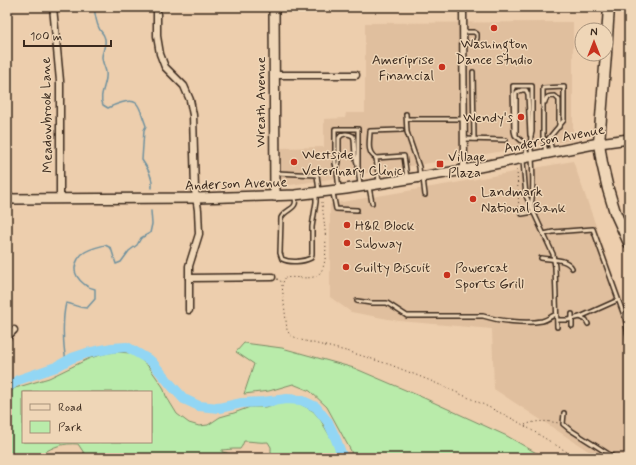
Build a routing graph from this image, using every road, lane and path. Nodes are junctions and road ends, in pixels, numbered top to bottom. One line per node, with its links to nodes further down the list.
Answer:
1 (53, 7): 45 (street, Meadowbrook Lane)
2 (157, 7): 43 (street)
3 (274, 7): 11 (main road, Wreath Avenue)
4 (463, 7): 7 (street)
5 (609, 7): 6 (main road)
6 (608, 22)
7 (463, 32): 8 (street); 8 (lane)
8 (463, 44): 15 (street)
9 (605, 62): 25 (main road)
10 (473, 72): 23 (lane)
11 (274, 75): 12 (street); 33 (main road, Wreath Avenue)
12 (356, 75)
13 (406, 114): 14 (lane)
14 (407, 119): 15 (lane); 34 (lane)
15 (464, 119): 22 (street)
16 (559, 127): 18 (lane); 18 (lane); 26 (lane)
17 (402, 130): 27 (lane)
18 (543, 131): 26 (lane)
19 (516, 136): 20 (lane); 20 (lane); 28 (lane)
20 (530, 137): 28 (lane)
21 (629, 138): 25 (main road, Anderson Avenue)
22 (464, 139): 23 (lane); 30 (street)
23 (474, 139): 24 (lane)
24 (506, 140)
25 (599, 143): 26 (main road, Anderson Avenue); 52 (main road)
26 (549, 153): 28 (main road, Anderson Avenue)
27 (376, 158): 35 (lane); 36 (lane)
28 (527, 158): 30 (main road, Anderson Avenue); 47 (lane); 47 (lane)
29 (358, 167): 32 (lane); 32 (lane); 37 (lane)
30 (464, 170): 34 (main road, Anderson Avenue)
31 (517, 170): 50 (path)
32 (337, 172): 38 (lane)
33 (275, 173): 41 (main road, Wreath Avenue); 42 (lane)
34 (422, 177): 35 (main road, Anderson Avenue); 40 (lane)
35 (407, 179): 36 (main road, Anderson Avenue)
36 (379, 184): 37 (main road, Anderson Avenue)
37 (365, 186): 38 (main road, Anderson Avenue); 46 (lane)
38 (336, 191): 42 (main road, Anderson Avenue); 48 (lane)
39 (295, 195): 41 (main road, Anderson Avenue); 42 (main road, Anderson Avenue); 42 (lane)
40 (425, 195)
41 (275, 196): 43 (main road, Anderson Avenue)
42 (319, 196): 74 (path)
43 (197, 198): 45 (main road, Anderson Avenue); 57 (street)
44 (7, 199): 45 (main road, Anderson Avenue)
45 (60, 199)
46 (372, 203)
47 (531, 206): 49 (lane)
48 (357, 210)
49 (534, 212): 50 (lane); 51 (lane)
50 (521, 214)
51 (544, 234): 54 (lane); 58 (lane)
52 (629, 243)
53 (541, 258): 54 (lane)
54 (554, 260): 55 (lane); 61 (lane)
55 (572, 268)
56 (272, 277): 57 (street)
57 (189, 278): 60 (street)
58 (618, 300): 63 (lane); 71 (lane)
59 (357, 301): 61 (lane)
60 (189, 310)
61 (556, 314): 64 (lane)
62 (572, 314): 65 (lane)
63 (580, 317): 65 (lane); 66 (lane)
64 (557, 320): 65 (lane); 68 (lane)
65 (572, 320): 67 (lane)
66 (588, 324)
67 (572, 326)
68 (557, 327)
69 (14, 330): 70 (street)
70 (7, 338)
71 (629, 341)
72 (564, 413): 73 (lane)
73 (563, 424): 74 (path); 76 (lane)
74 (524, 425): 75 (path)
75 (577, 458)
76 (615, 458)

